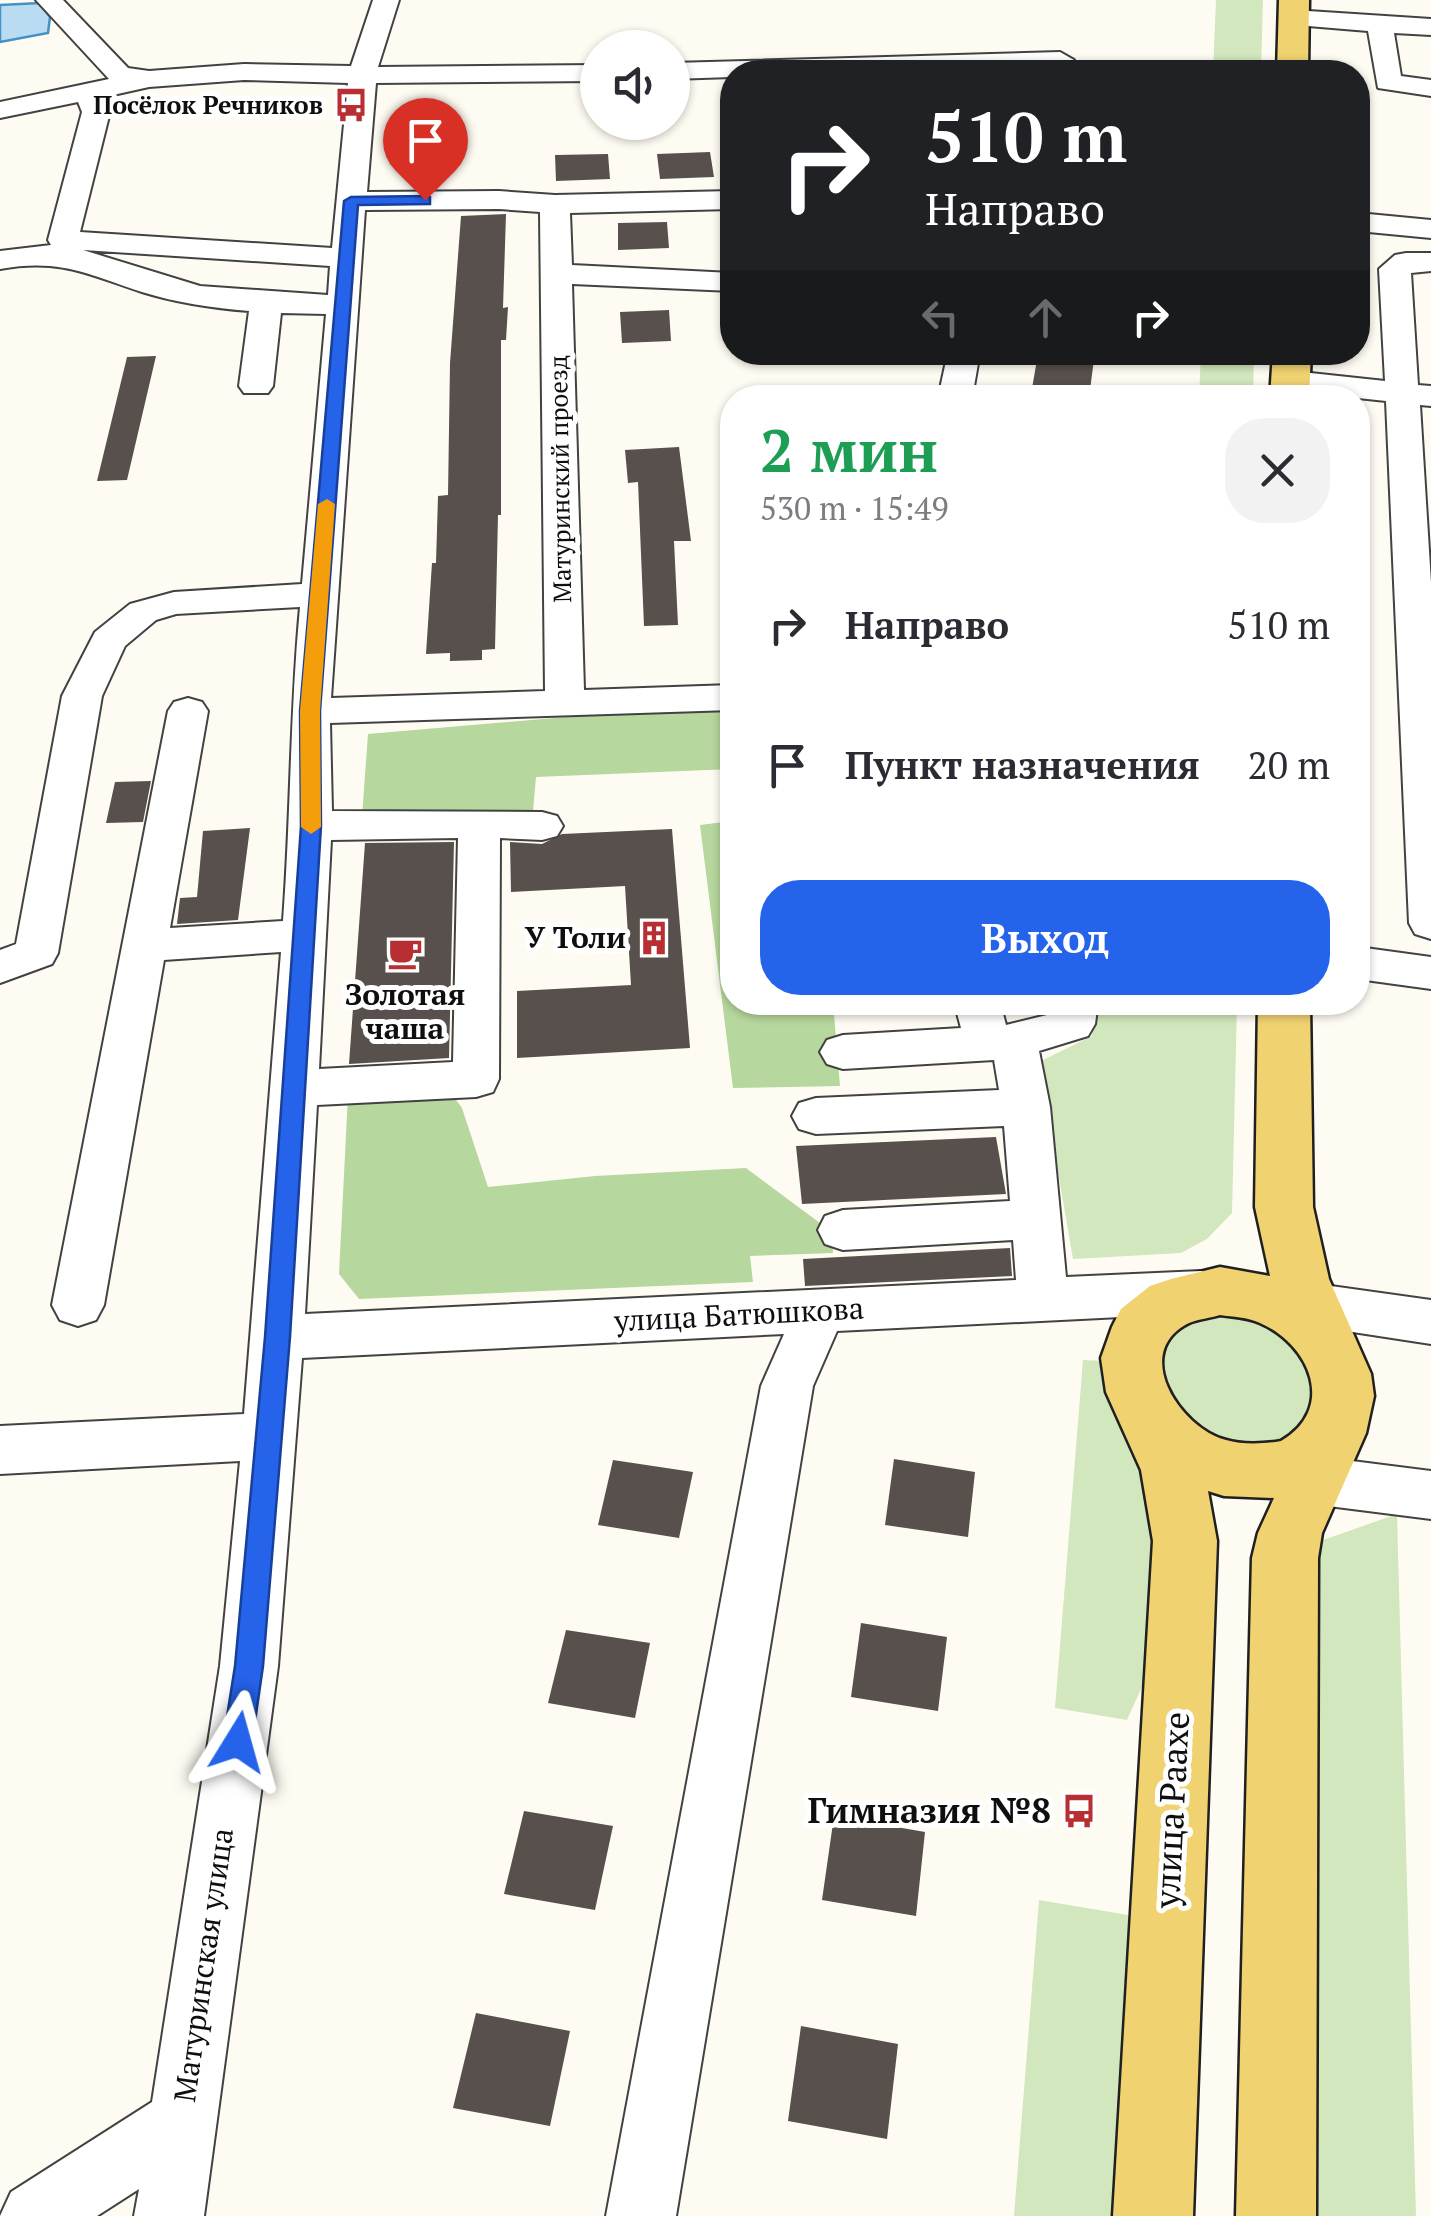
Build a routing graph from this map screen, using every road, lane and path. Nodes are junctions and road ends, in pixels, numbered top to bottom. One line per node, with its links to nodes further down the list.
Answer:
1 (49, 0): 11 (street)
2 (386, 0): 10 (street, Матуринская улица)
3 (1293, 9): 4 (street); 6 (main road)
4 (1380, 25): 5 (street); 12 (street)
5 (1431, 27)
6 (1293, 60)
7 (690, 70): 8 (street)
8 (720, 70)
9 (580, 72): 10 (street)
10 (363, 73): 11 (street); 16 (street, Матуринская улица)
11 (150, 79): 13 (street)
12 (1431, 88)
13 (88, 90): 14 (street); 20 (street)
14 (0, 110)
15 (720, 200): 17 (street)
16 (351, 201): 17 (street); 20 (street, Матуринская улица)
17 (555, 204): 23 (street, Матуринский проезд)
18 (1370, 223): 19 (street)
19 (1431, 228)
20 (346, 258): 26 (street, Матуринская улица)
21 (0, 260): 25 (street)
22 (1431, 262): 31 (street)
23 (556, 274): 24 (street); 34 (street, Матуринский проезд)
24 (720, 281)
25 (266, 303): 26 (street); 29 (street)
26 (342, 305): 32 (street, Матуринская улица)
27 (1291, 377): 28 (street)
28 (1350, 385)
29 (256, 386)
30 (1370, 388): 31 (street)
31 (1416, 394): 40 (street)
32 (320, 594): 36 (street, Матуринская улица); 44 (street)
33 (720, 698): 34 (street)
34 (565, 703): 36 (street)
35 (188, 711): 42 (street)
36 (310, 711): 38 (street, Матуринская улица)
37 (479, 823): 38 (street); 39 (street); 50 (street)
38 (311, 826): 41 (street, Матуринская улица)
39 (542, 826)
40 (1431, 923)
41 (302, 935): 42 (street); 50 (street, Матуринская улица)
42 (144, 946): 58 (street)
43 (1370, 964): 45 (street)
44 (0, 967)
45 (1431, 973)
46 (1073, 1015): 48 (street)
47 (1284, 1015): 53 (main road)
48 (993, 1030): 49 (street); 51 (street)
49 (844, 1052)
50 (293, 1088): 62 (street, Матуринская улица)
51 (1026, 1107): 52 (street); 54 (street)
52 (816, 1116)
53 (1284, 1207): 56 (main road); 60 (main road)
54 (1036, 1219): 55 (street); 57 (street)
55 (843, 1230)
56 (1201, 1292): 57 (street, улица Батюшкова); 60 (main road); 63 (main road)
57 (1052, 1302): 59 (street, улица Батюшкова); 63 (street)
58 (78, 1304)
59 (820, 1311): 62 (street, улица Батюшкова); 71 (street)
60 (1300, 1316): 61 (street); 66 (main road)
61 (1427, 1316)
62 (278, 1337): 64 (street, Матуринская улица)
63 (1137, 1395): 66 (main road); 72 (main road, улица Раахе)
64 (270, 1436): 65 (street); 68 (street, Матуринская улица)
65 (0, 1450)
66 (1298, 1462): 67 (street); 73 (main road)
67 (1431, 1495)
68 (180, 2122): 69 (street, Матуринская улица); 70 (street, Матуринская улица)
69 (35, 2216)
70 (169, 2216)
71 (641, 2216)
72 (1153, 2216)
73 (1276, 2216)

